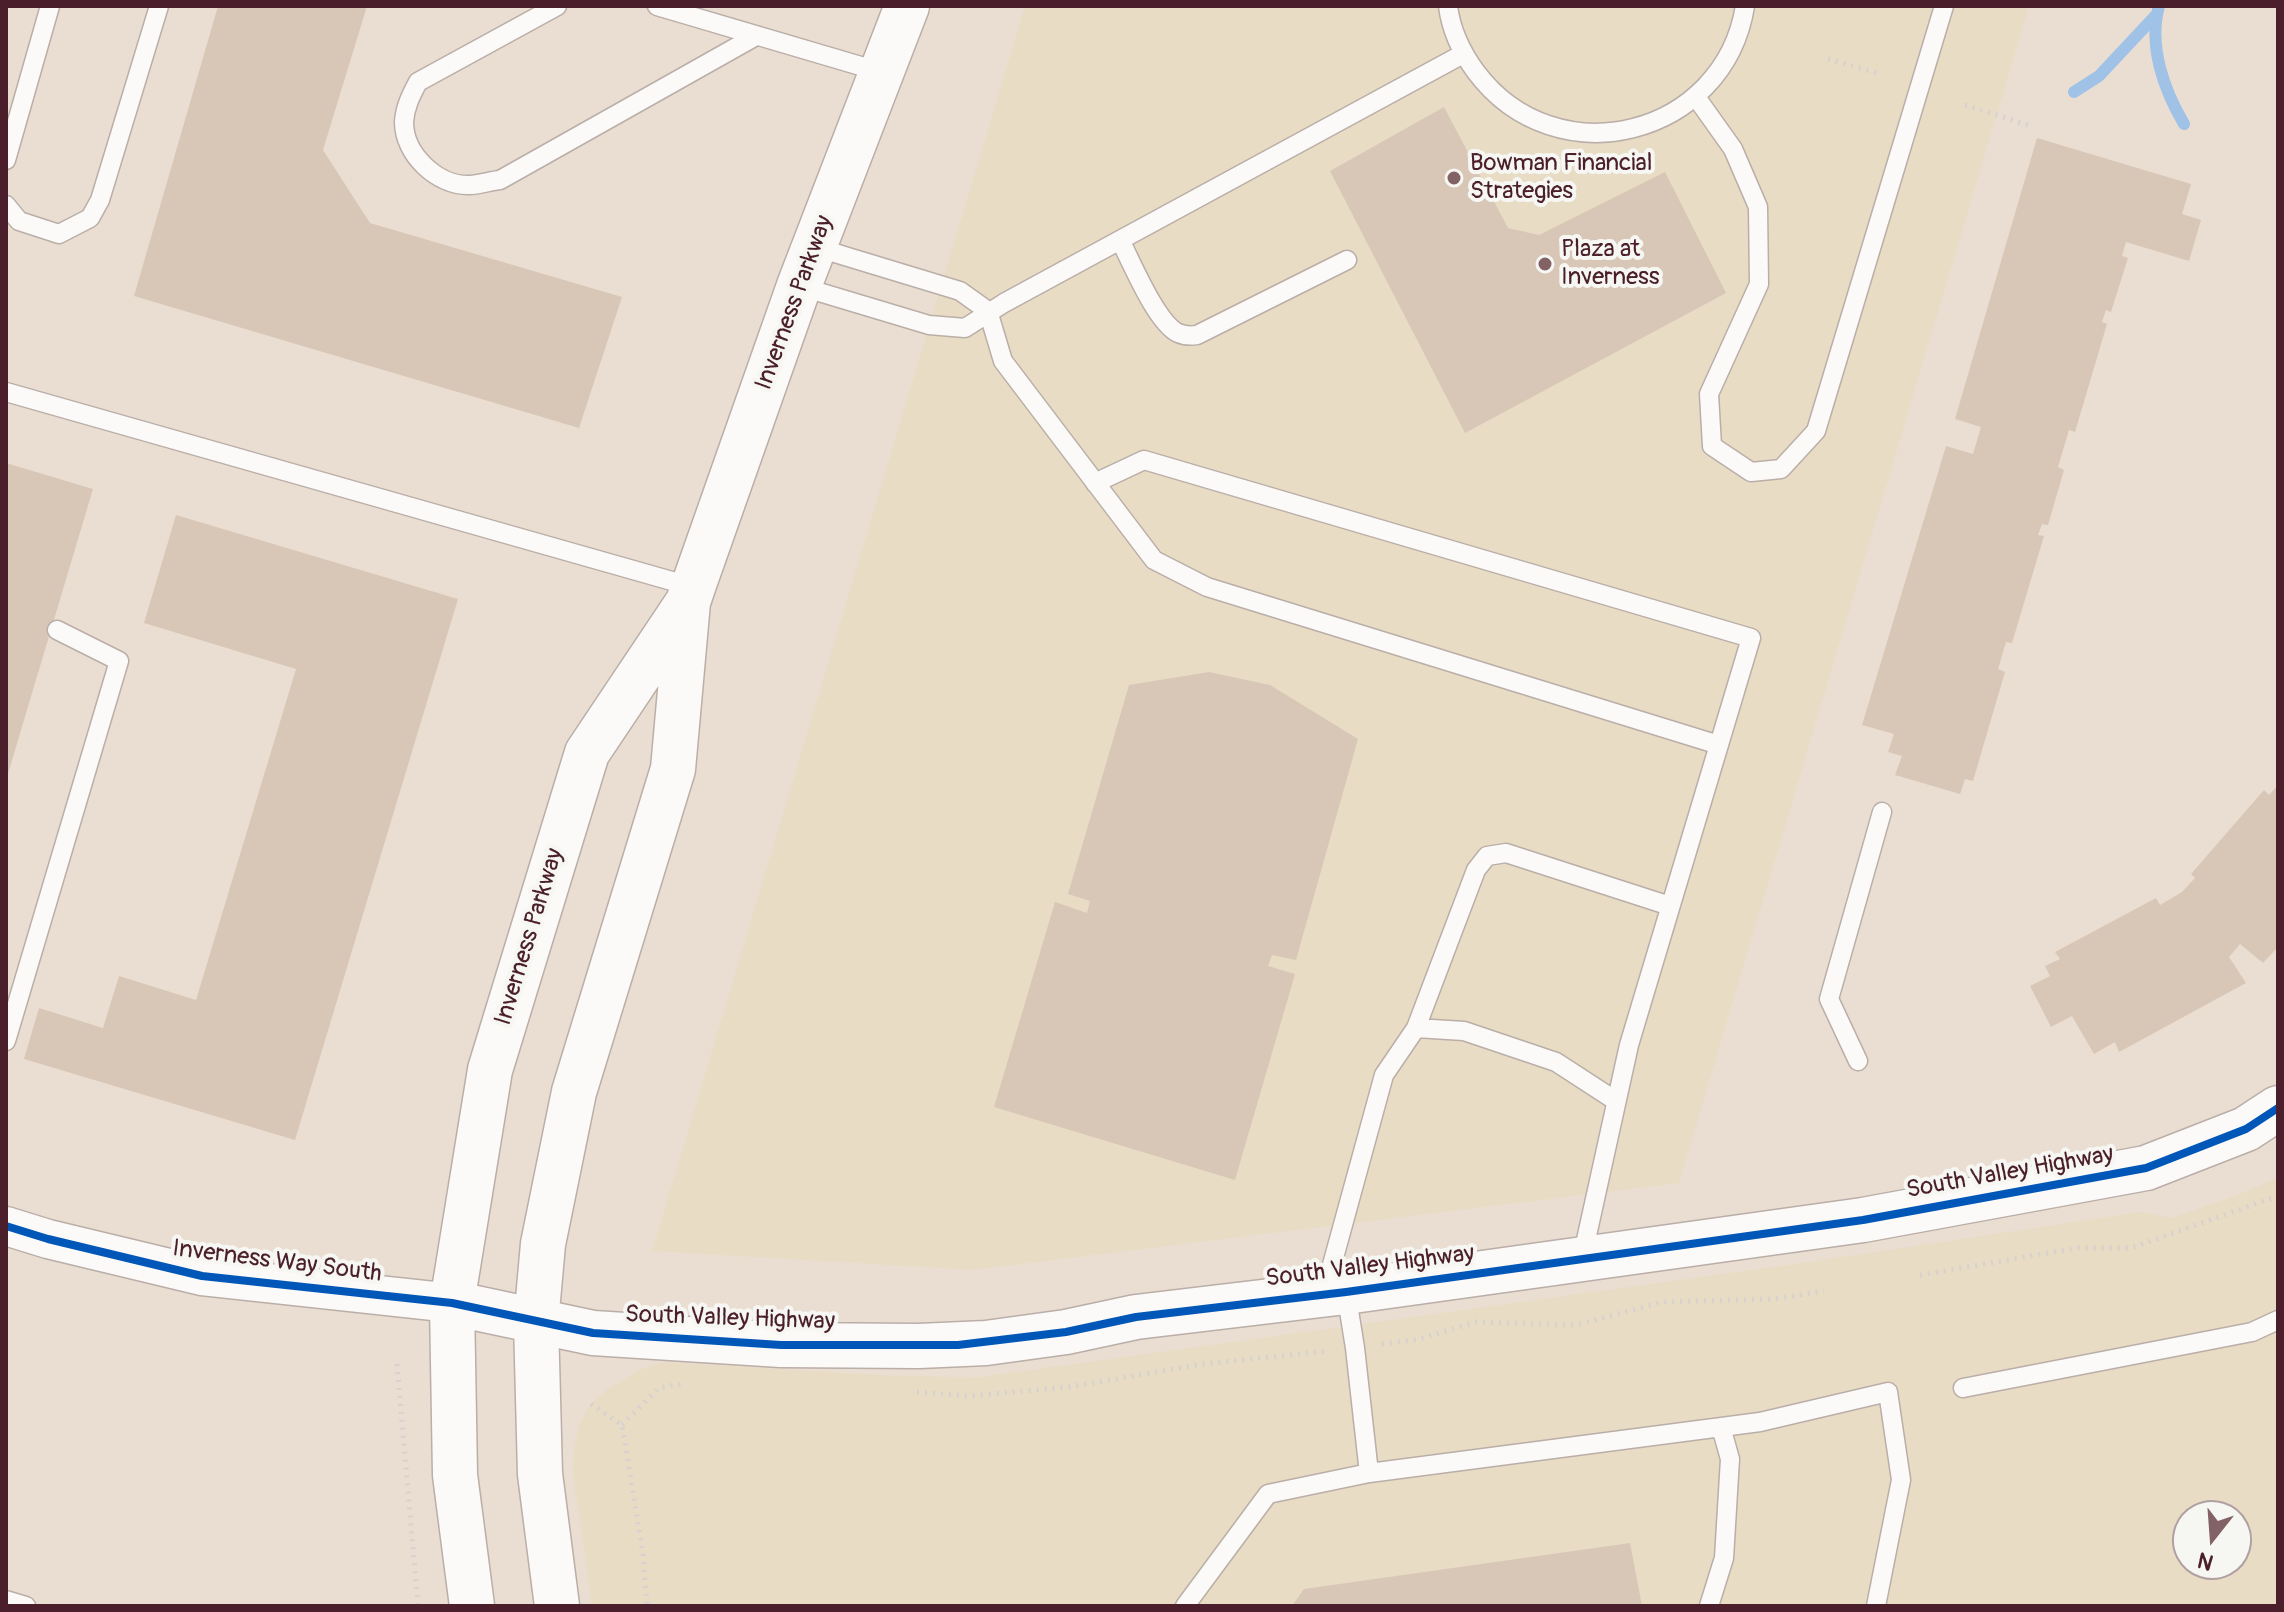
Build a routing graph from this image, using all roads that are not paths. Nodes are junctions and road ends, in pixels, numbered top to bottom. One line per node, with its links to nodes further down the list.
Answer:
1 (50, 6): 13 (lane)
2 (159, 6): 14 (lane)
3 (557, 6): 9 (lane)
4 (657, 6): 9 (lane)
5 (907, 6): 11 (main road, Inverness Parkway)
6 (1448, 6): 10 (lane)
7 (1745, 6): 12 (lane)
8 (1944, 6): 12 (lane)
9 (756, 36): 11 (lane)
10 (1463, 54): 12 (lane); 15 (lane)
11 (881, 72): 16 (main road, Inverness Parkway)
12 (1696, 97)
13 (6, 160)
14 (6, 205)
15 (1120, 240): 17 (lane); 19 (lane)
16 (815, 247): 18 (main road, Inverness Parkway); 19 (lane)
17 (1347, 260)
18 (799, 286): 19 (lane); 22 (main road, Inverness Parkway)
19 (989, 315): 21 (lane)
20 (6, 392): 22 (lane)
21 (1095, 483): 24 (lane); 24 (lane)
22 (691, 594): 35 (main road, Inverness Parkway); 37 (main road, Inverness Parkway)
23 (57, 630): 28 (lane)
24 (1719, 745): 26 (lane)
25 (1882, 812): 29 (lane)
26 (1670, 906): 27 (lane); 30 (lane)
27 (1416, 1028): 30 (lane); 34 (lane)
28 (6, 1041)
29 (1858, 1061)
30 (1616, 1101): 33 (lane)
31 (2278, 1108): 33 (main road, South Valley Highway)
32 (6, 1226): 35 (street, Inverness Way South)
33 (1582, 1259): 34 (main road, South Valley Highway)
34 (1335, 1293): 37 (main road, South Valley Highway); 40 (lane)
35 (452, 1303): 37 (main road, South Valley Highway); 43 (main road, Inverness Parkway)
36 (2278, 1320): 38 (lane)
37 (536, 1322): 44 (main road, Inverness Parkway)
38 (1963, 1388)
39 (1721, 1427): 40 (lane); 46 (lane); 47 (lane)
40 (1369, 1473): 45 (lane)
41 (6, 1600): 42 (lane)
42 (26, 1606)
43 (472, 1606)
44 (557, 1606)
45 (1185, 1606)
46 (1709, 1606)
47 (1876, 1606)

